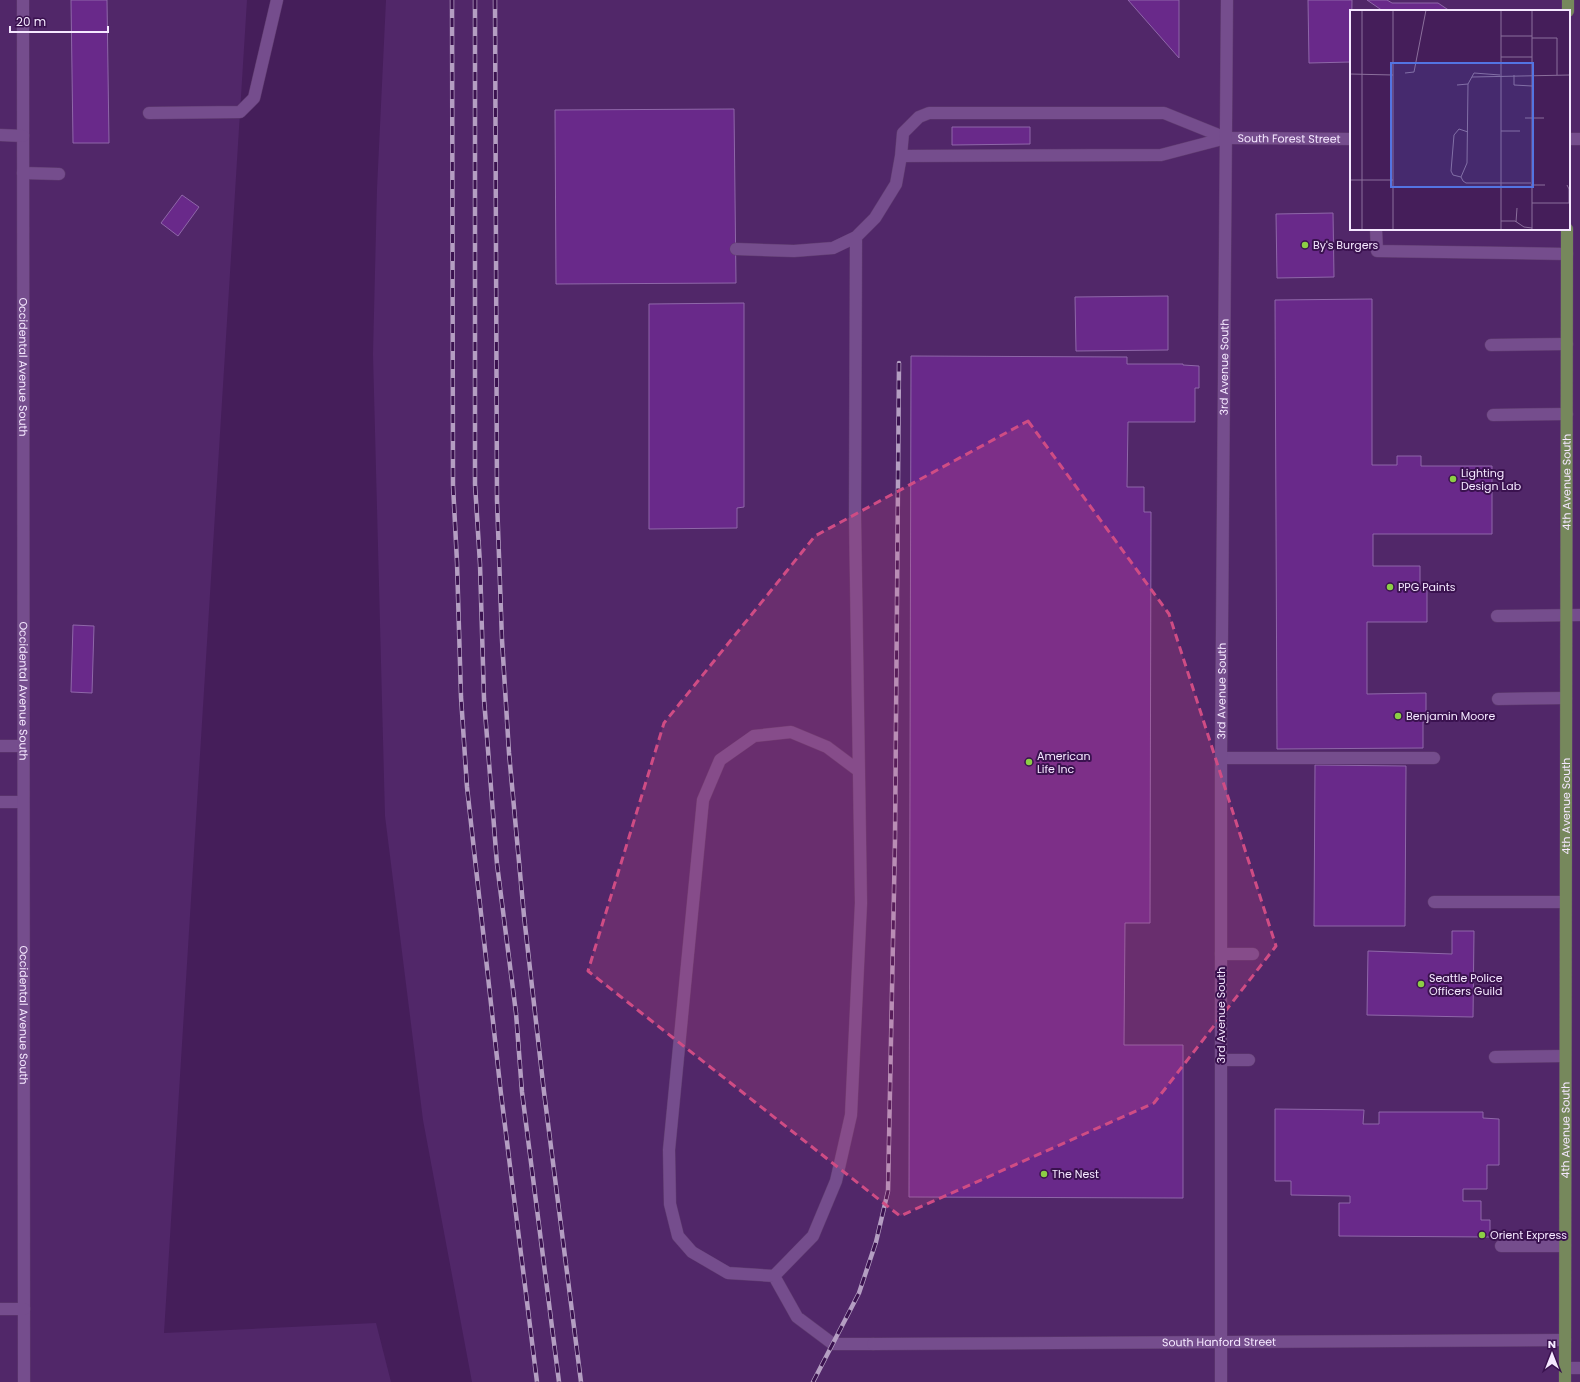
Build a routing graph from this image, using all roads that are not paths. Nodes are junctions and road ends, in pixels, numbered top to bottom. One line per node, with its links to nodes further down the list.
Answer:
1 (23, 0): 6 (street, Occidental Avenue South)
2 (277, 0): 4 (street)
3 (1227, 0): 7 (street, 3rd Avenue South)
4 (149, 113)
5 (0, 135): 6 (street)
6 (23, 136): 10 (street, Occidental Avenue South)
7 (1226, 138): 8 (street, South Forest Street); 9 (street); 9 (street); 28 (street, 3rd Avenue South)
8 (1350, 139)
9 (901, 156): 14 (street)
10 (23, 173): 11 (street); 27 (street, Occidental Avenue South)
11 (59, 174)
12 (1376, 230): 16 (street)
13 (1567, 230): 16 (main road, 4th Avenue South)
14 (856, 237): 15 (street); 30 (street)
15 (736, 249)
16 (1567, 254): 17 (main road, 4th Avenue South)
17 (1567, 344): 18 (street); 19 (main road, 4th Avenue South)
18 (1492, 345)
19 (1567, 414): 20 (street); 22 (main road, 4th Avenue South)
20 (1493, 416)
21 (1497, 616): 22 (street)
22 (1566, 616): 23 (street); 24 (main road, 4th Avenue South)
23 (1580, 616)
24 (1566, 698): 25 (street); 34 (main road, 4th Avenue South)
25 (1498, 699)
26 (0, 746): 27 (street)
27 (23, 746): 32 (street, Occidental Avenue South)
28 (1221, 758): 29 (street); 35 (street, 3rd Avenue South)
29 (1434, 758)
30 (859, 771): 43 (street); 43 (street)
31 (0, 802): 32 (street)
32 (23, 802): 45 (street, Occidental Avenue South)
33 (1434, 902): 34 (street)
34 (1566, 902): 37 (main road, 4th Avenue South)
35 (1221, 954): 36 (street); 39 (street, 3rd Avenue South)
36 (1253, 954)
37 (1565, 1056): 38 (street); 42 (main road, 4th Avenue South)
38 (1495, 1057)
39 (1221, 1060): 40 (street); 47 (street, 3rd Avenue South)
40 (1250, 1060)
41 (1502, 1246): 42 (street)
42 (1565, 1246): 46 (main road, 4th Avenue South)
43 (774, 1276): 47 (street, South Hanford Street)
44 (0, 1310): 45 (street)
45 (24, 1310): 50 (street, Occidental Avenue South)
46 (1565, 1340): 47 (street, South Hanford Street); 48 (main road, 4th Avenue South)
47 (1220, 1341): 51 (street, 3rd Avenue South)
48 (1565, 1368): 49 (street); 52 (main road, 4th Avenue South)
49 (1580, 1368)
50 (24, 1382)
51 (1221, 1382)
52 (1565, 1382)

